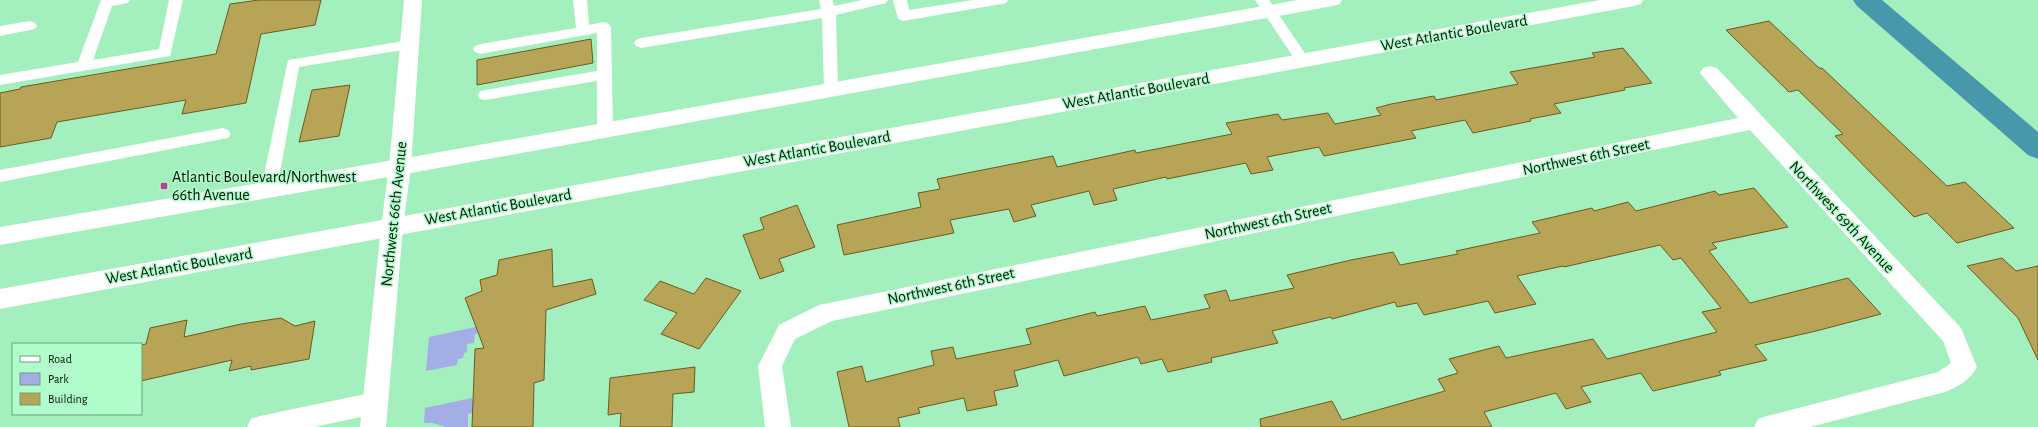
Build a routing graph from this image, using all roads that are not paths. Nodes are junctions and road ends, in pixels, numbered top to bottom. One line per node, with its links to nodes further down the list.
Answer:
1 (123, 0): 19 (lane)
2 (176, 0): 19 (lane)
3 (413, 0): 16 (main road, Northwest 66th Avenue)
4 (580, 0): 14 (lane)
5 (881, 0): 10 (lane)
6 (900, 0): 7 (lane)
7 (1001, 0)
8 (1333, 0): 11 (main road)
9 (1634, 0): 18 (main road, West Atlantic Boulevard)
10 (827, 6): 15 (lane); 23 (lane)
11 (1266, 6): 18 (lane); 23 (main road)
12 (30, 26): 13 (lane)
13 (0, 31)
14 (583, 31): 17 (lane); 21 (lane)
15 (641, 43)
16 (410, 46): 28 (main road, Northwest 66th Avenue); 30 (lane)
17 (480, 49)
18 (1302, 61): 31 (main road, West Atlantic Boulevard)
19 (84, 65): 22 (lane)
20 (1710, 73): 25 (main road, Northwest 69th Avenue)
21 (605, 75): 24 (lane); 26 (lane)
22 (0, 80)
23 (832, 90): 26 (main road)
24 (484, 95)
25 (1754, 122): 37 (main road, Northwest 6th Street); 38 (main road, Northwest 69th Avenue)
26 (604, 130): 28 (main road)
27 (223, 134): 29 (lane)
28 (400, 167): 30 (main road); 31 (main road, Northwest 66th Avenue)
29 (0, 176)
30 (269, 190): 32 (main road)
31 (392, 227): 33 (main road, West Atlantic Boulevard); 34 (main road, Northwest 66th Avenue)
32 (0, 236)
33 (0, 299)
34 (376, 403): 35 (main road); 36 (main road, Northwest 66th Avenue)
35 (260, 427)
36 (373, 427)
37 (778, 427)
38 (1767, 427)

